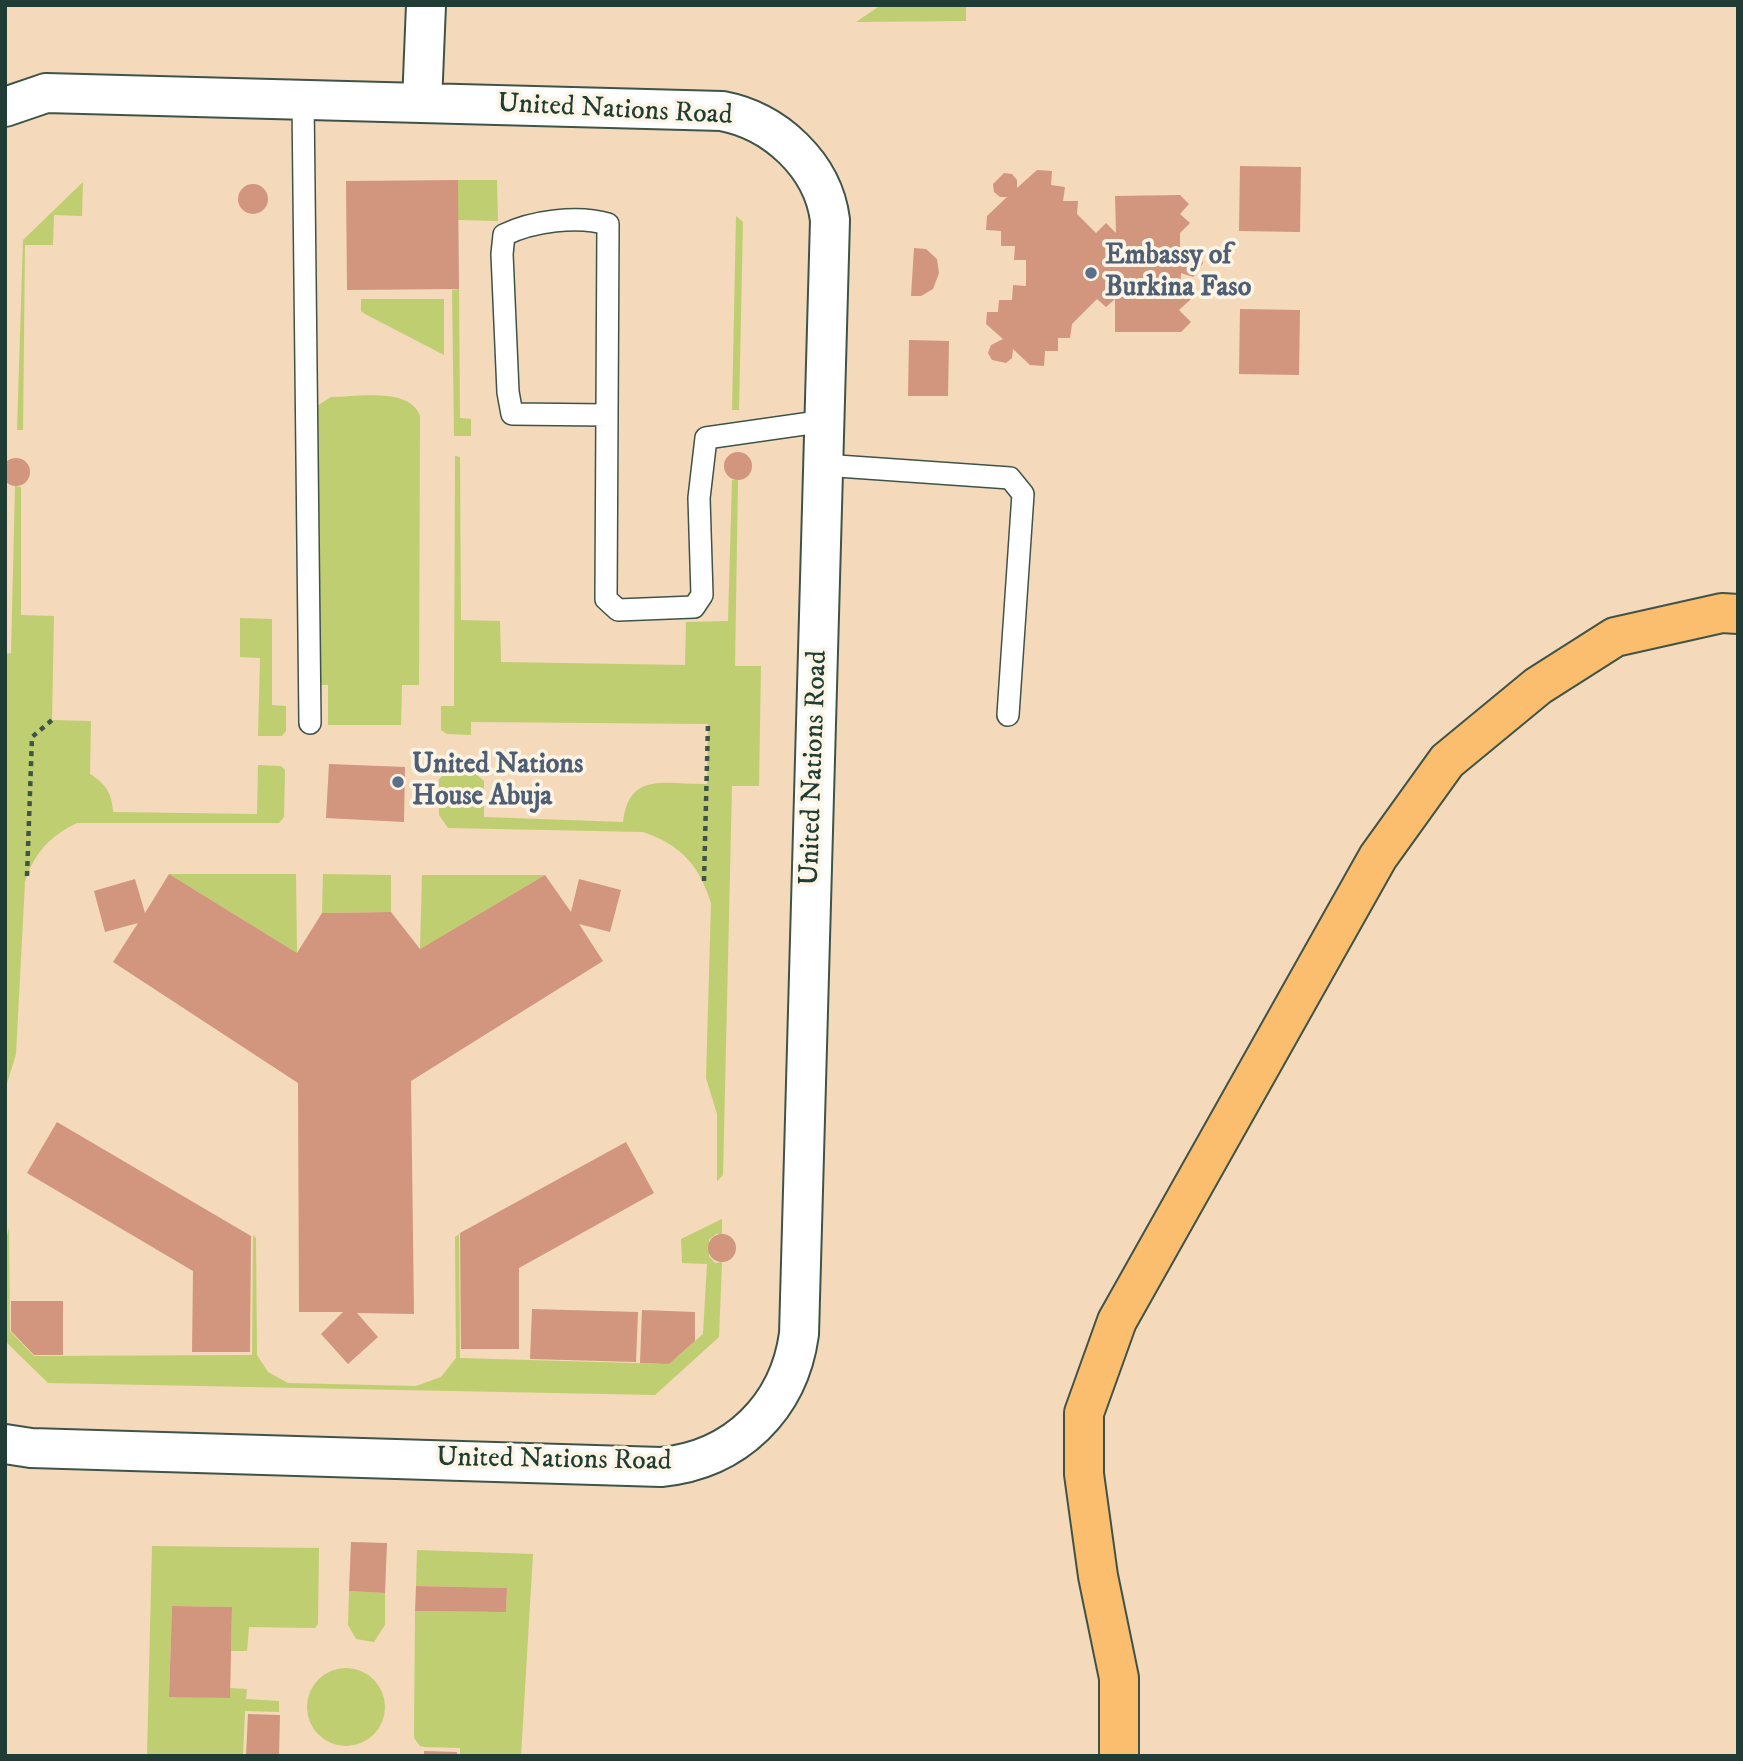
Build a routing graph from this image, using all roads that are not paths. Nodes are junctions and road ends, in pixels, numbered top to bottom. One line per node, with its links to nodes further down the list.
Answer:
1 (426, 5): 3 (street)
2 (303, 100): 3 (street, United Nations Road); 4 (street, United Nations Road); 10 (lane)
3 (422, 103): 6 (street, United Nations Road)
4 (5, 107)
5 (607, 415): 5 (lane); 6 (lane)
6 (825, 421): 7 (street, United Nations Road)
7 (823, 465): 9 (lane); 11 (street, United Nations Road)
8 (1738, 614): 12 (highway)
9 (1008, 715)
10 (310, 723)
11 (5, 1444)
12 (1119, 1756)

